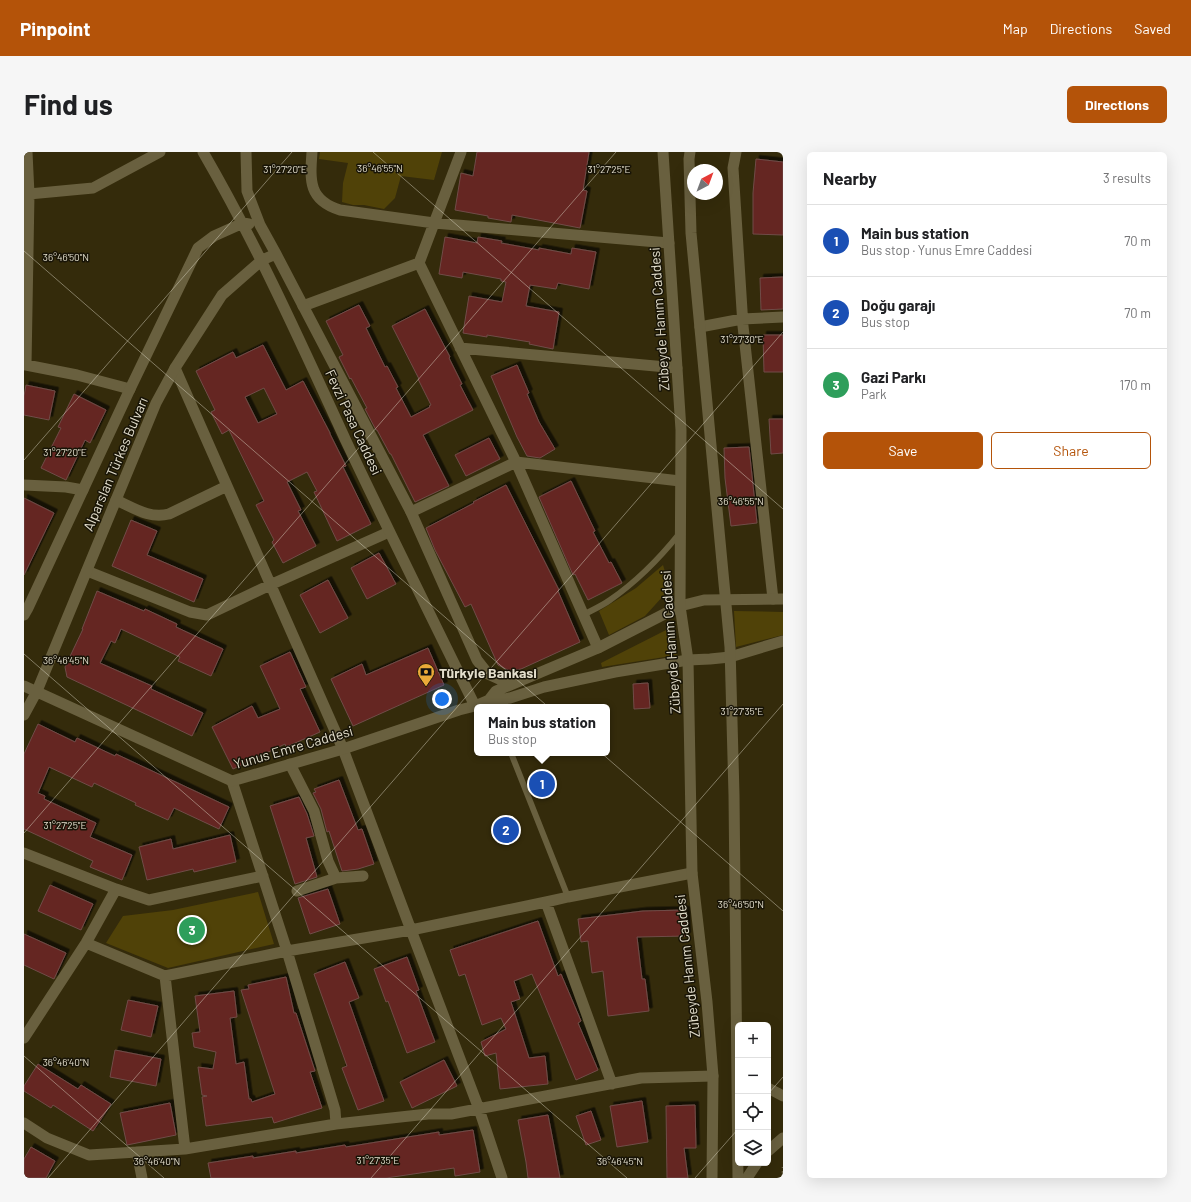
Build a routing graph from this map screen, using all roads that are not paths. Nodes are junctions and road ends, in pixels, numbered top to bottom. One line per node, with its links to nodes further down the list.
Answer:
1 (27, 152): 10 (street)
2 (160, 152): 10 (street)
3 (203, 152): 11 (street, Fevzi Pasa Caddesi)
4 (246, 152): 13 (street, Fevzi Pasa Caddesi)
5 (312, 152): 12 (street)
6 (461, 152): 12 (street)
7 (663, 152): 14 (street, Zübeyde Hanım Caddesi)
8 (690, 152): 21 (street)
9 (736, 152): 20 (street)
10 (29, 194): 23 (street)
11 (243, 223): 13 (street); 16 (street, Fevzi Pasa Caddesi); 26 (street, Alparslan Türkes Bulvarı)
12 (434, 223): 14 (street); 17 (street)
13 (260, 225): 15 (street, Fevzi Pasa Caddesi)
14 (669, 243): 25 (street, Zübeyde Hanım Caddesi)
15 (276, 254): 16 (street, Alparslan Türkes Bulvarı); 18 (street, Fevzi Pasa Caddesi)
16 (262, 260): 24 (street, Alparslan Türkes Bulvarı); 34 (street, Fevzi Pasa Caddesi)
17 (419, 263): 18 (street); 22 (street)
18 (303, 306): 33 (street, Fevzi Pasa Caddesi)
19 (783, 317): 20 (street)
20 (742, 319): 21 (street); 39 (street)
21 (700, 327): 38 (street)
22 (460, 348): 25 (street); 27 (street)
23 (25, 365): 26 (street)
24 (175, 368): 30 (street); 32 (street, Alparslan Türkes Bulvarı)
25 (677, 368): 28 (street, Zübeyde Hanım Caddesi)
26 (130, 389): 31 (street, Alparslan Türkes Bulvarı)
27 (516, 462): 28 (street); 33 (street); 42 (street)
28 (680, 481): 35 (street, Zübeyde Hanım Caddesi)
29 (24, 485): 31 (street)
30 (227, 486): 32 (street); 37 (street)
31 (83, 490): 41 (street, Alparslan Türkes Bulvarı)
32 (116, 500): 36 (street, Alparslan Türkes Bulvarı)
33 (411, 512): 47 (street, Fevzi Pasa Caddesi)
34 (389, 532): 37 (street); 52 (street, Fevzi Pasa Caddesi)
35 (680, 533): 40 (street, Zübeyde Hanım Caddesi); 42 (lane)
36 (87, 571): 37 (street); 49 (street, Alparslan Türkes Bulvarı)
37 (270, 585): 56 (street)
38 (725, 599): 39 (street); 40 (street); 45 (street)
39 (778, 599)
40 (680, 606): 44 (street); 46 (street, Zübeyde Hanım Caddesi)
41 (24, 615)
42 (583, 615): 44 (street)
43 (783, 641): 45 (street)
44 (598, 648): 47 (street)
45 (730, 657): 46 (street); 74 (street)
46 (688, 660): 51 (street); 61 (street, Zübeyde Hanım Caddesi)
47 (510, 684): 50 (street)
48 (24, 686): 49 (street, Yunus Emre Caddesi)
49 (37, 691): 55 (street, Alparslan Türkes Bulvarı); 59 (street, Yunus Emre Caddesi)
50 (489, 700): 51 (street); 53 (street, Yunus Emre Caddesi)
51 (508, 703)
52 (474, 704)
53 (480, 704)
54 (474, 706): 56 (street, Yunus Emre Caddesi)
55 (24, 715)
56 (343, 749): 58 (street, Yunus Emre Caddesi); 69 (street)
57 (512, 756): 67 (lane)
58 (290, 764): 59 (street, Yunus Emre Caddesi); 64 (street)
59 (232, 781): 62 (street)
60 (24, 853): 65 (street)
61 (692, 872): 67 (street); 75 (street, Zübeyde Hanım Caddesi)
62 (263, 876): 65 (street); 71 (street)
63 (363, 876): 64 (street)
64 (336, 878): 66 (street)
65 (116, 889): 70 (street)
66 (297, 891)
67 (568, 897): 68 (street)
68 (546, 902): 69 (street); 76 (street)
69 (411, 930): 71 (street); 80 (street)
70 (86, 943): 72 (street); 73 (street)
71 (287, 951): 72 (street); 82 (street)
72 (165, 976): 85 (street)
73 (24, 1038)
74 (737, 1058)
75 (713, 1076): 76 (street); 90 (street, Zübeyde Hanım Caddesi)
76 (612, 1084): 80 (street)
77 (771, 1090): 79 (street)
78 (737, 1094): 91 (street)
79 (783, 1096)
80 (479, 1109): 82 (street); 89 (street)
81 (24, 1123): 86 (street)
82 (336, 1124): 85 (street)
83 (783, 1138): 84 (street)
84 (771, 1148)
85 (185, 1149): 86 (street)
86 (137, 1152): 88 (street)
87 (755, 1166): 92 (street)
88 (142, 1178)
89 (502, 1178)
90 (712, 1178)
91 (738, 1178)
92 (747, 1178)

